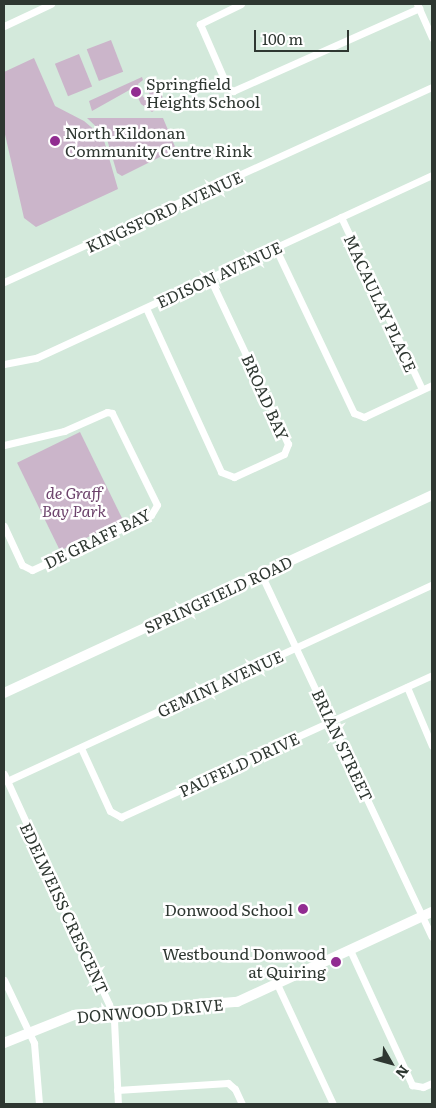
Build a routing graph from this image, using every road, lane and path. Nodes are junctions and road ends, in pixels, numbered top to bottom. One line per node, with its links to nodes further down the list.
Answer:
1 (28, 4): 5 (street)
2 (51, 4): 5 (street)
3 (241, 4): 4 (street)
4 (418, 6): 7 (street)
5 (32, 12): 6 (street)
6 (4, 26)
7 (432, 38)
8 (432, 87): 13 (street, KINGSFORD AVENUE)
9 (432, 175): 10 (street, EDISON AVENUE)
10 (341, 217): 11 (street, EDISON AVENUE); 17 (street, MACAULAY PLACE)
11 (275, 247): 12 (street, EDISON AVENUE); 17 (street)
12 (210, 278): 14 (street, EDISON AVENUE); 14 (street, BROAD BAY)
13 (4, 282)
14 (146, 308): 15 (street, EDISON AVENUE)
15 (4, 364)
16 (432, 385): 17 (street)
17 (422, 389)
18 (4, 445): 20 (street, DE GRAFF BAY)
19 (432, 495): 21 (street, SPRINGFIELD ROAD)
20 (4, 526)
21 (261, 574): 23 (street, BRIAN STREET); 26 (street, SPRINGFIELD ROAD)
22 (432, 585): 23 (street, GEMINI AVENUE)
23 (297, 648): 27 (street, BRIAN STREET); 29 (street, GEMINI AVENUE)
24 (432, 675): 25 (street, PAUFELD DRIVE)
25 (407, 687): 27 (street, PAUFELD DRIVE); 28 (street)
26 (4, 693)
27 (332, 721): 29 (street, PAUFELD DRIVE); 31 (street, BRIAN STREET)
28 (432, 746)
29 (81, 748): 30 (street, GEMINI AVENUE)
30 (5, 777): 36 (street, EDELWEISS CRESCENT)
31 (428, 914): 32 (street, BRIAN STREET); 33 (street, DONWOOD DRIVE)
32 (432, 937)
33 (350, 950): 35 (street, DONWOOD DRIVE); 39 (street)
34 (4, 980): 37 (street)
35 (277, 984): 36 (street, DONWOOD DRIVE); 44 (street)
36 (112, 1012): 37 (street, DONWOOD DRIVE); 40 (street, EDELWEISS CRESCENT)
37 (28, 1033): 38 (street, DONWOOD DRIVE); 41 (street)
38 (4, 1043)
39 (432, 1083)
40 (117, 1090): 42 (street, EDELWEISS CRESCENT); 43 (street)
41 (38, 1104)
42 (118, 1104)
43 (242, 1104)
44 (333, 1104)

